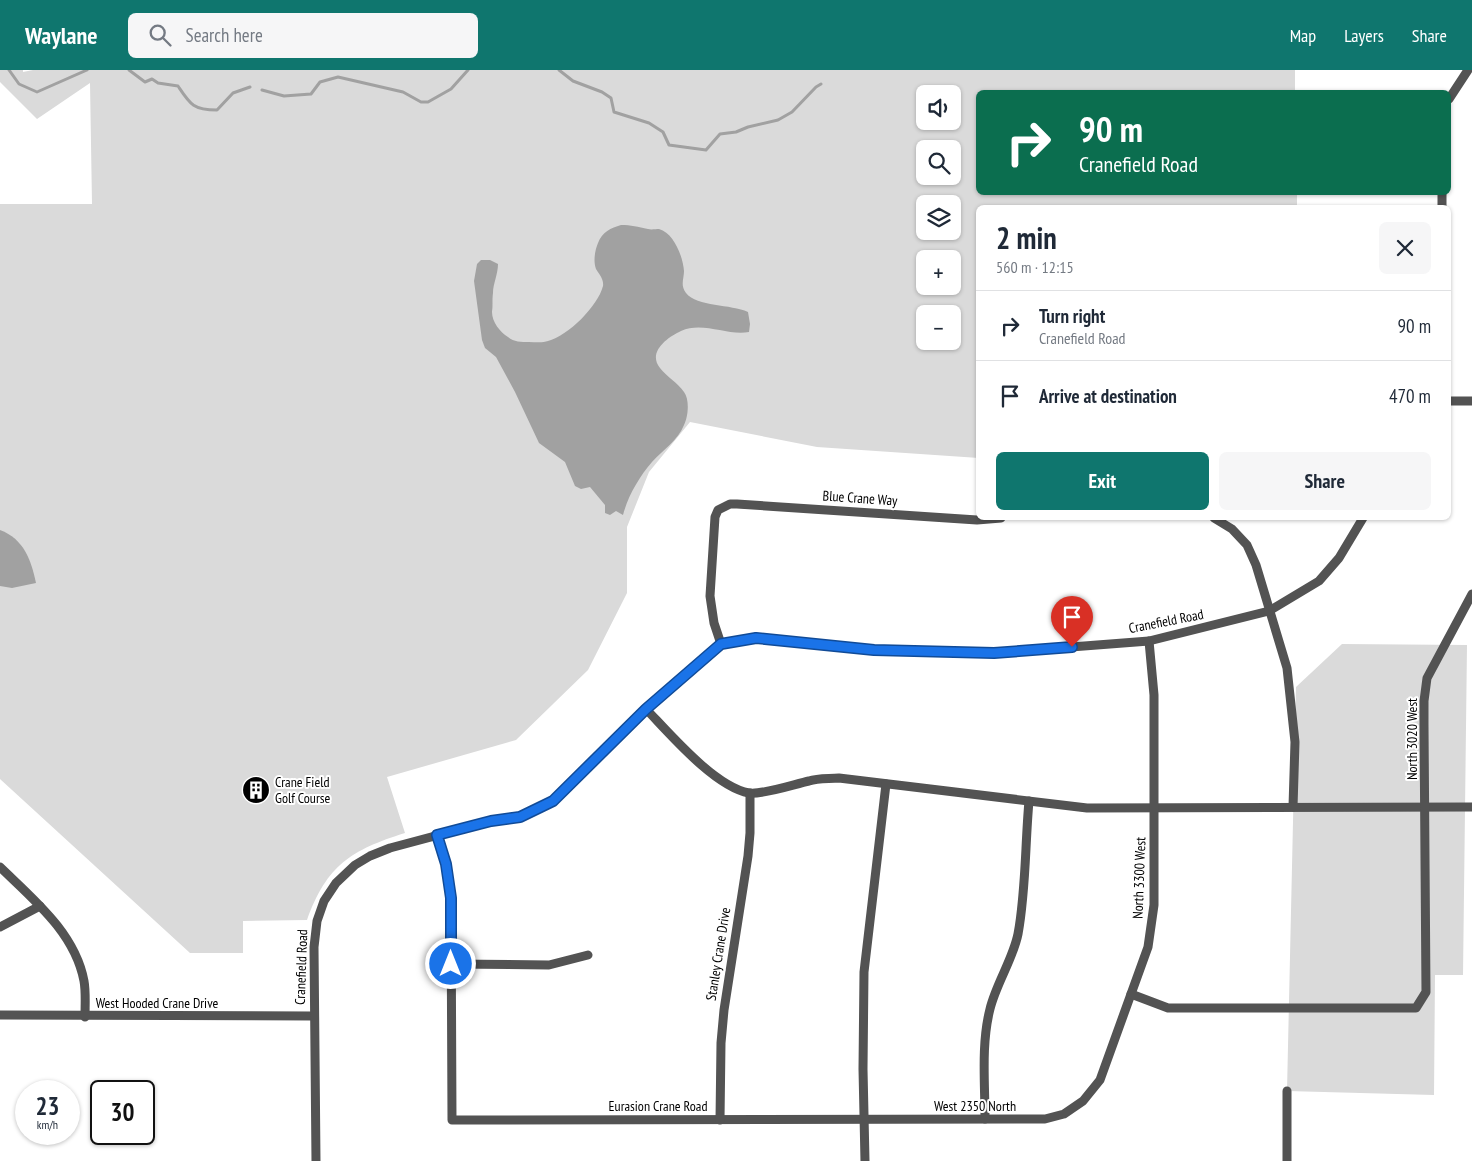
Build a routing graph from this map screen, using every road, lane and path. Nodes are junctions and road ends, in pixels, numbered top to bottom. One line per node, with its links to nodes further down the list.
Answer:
1 (1468, 70): 2 (street)
2 (1451, 96)
3 (1451, 401): 4 (street)
4 (1472, 401)
5 (976, 520): 11 (street, Blue Crane Way)
6 (1217, 520): 9 (street)
7 (1362, 520): 9 (street, Cranefield Road)
8 (1472, 594): 16 (street, North 3020 West)
9 (1269, 611): 10 (street, Cranefield Road); 18 (street)
10 (1149, 641): 11 (street, Cranefield Road); 17 (street, North 3300 West)
11 (721, 644): 12 (street, Cranefield Road)
12 (646, 709): 14 (street); 20 (street, Cranefield Road)
13 (886, 784): 14 (street); 15 (street); 34 (street)
14 (750, 793): 33 (street, Stanley Crane Drive)
15 (1029, 801): 17 (street); 32 (street)
16 (1426, 806): 18 (street); 19 (street); 26 (street, North 3020 West)
17 (1154, 807): 18 (street); 26 (street, North 3300 West)
18 (1294, 807)
19 (1472, 808)
20 (437, 835): 25 (street); 29 (street, Cranefield Road)
21 (0, 867): 22 (street)
22 (40, 906): 23 (street); 28 (street)
23 (0, 927)
24 (588, 955): 25 (street)
25 (451, 964): 33 (street, Eurasion Crane Road)
26 (1131, 994): 31 (street, North 3300 West)
27 (0, 1015): 28 (street, West Hooded Crane Drive)
28 (85, 1016): 29 (street, West Hooded Crane Drive)
29 (314, 1016): 35 (street, Cranefield Road)
30 (1287, 1091): 37 (street)
31 (1083, 1101): 32 (street, West 2350 North)
32 (985, 1119): 34 (street, West 2350 North)
33 (720, 1120): 34 (street, Eurasion Crane Road)
34 (863, 1120): 36 (street)
35 (316, 1161)
36 (865, 1161)
37 (1287, 1161)

